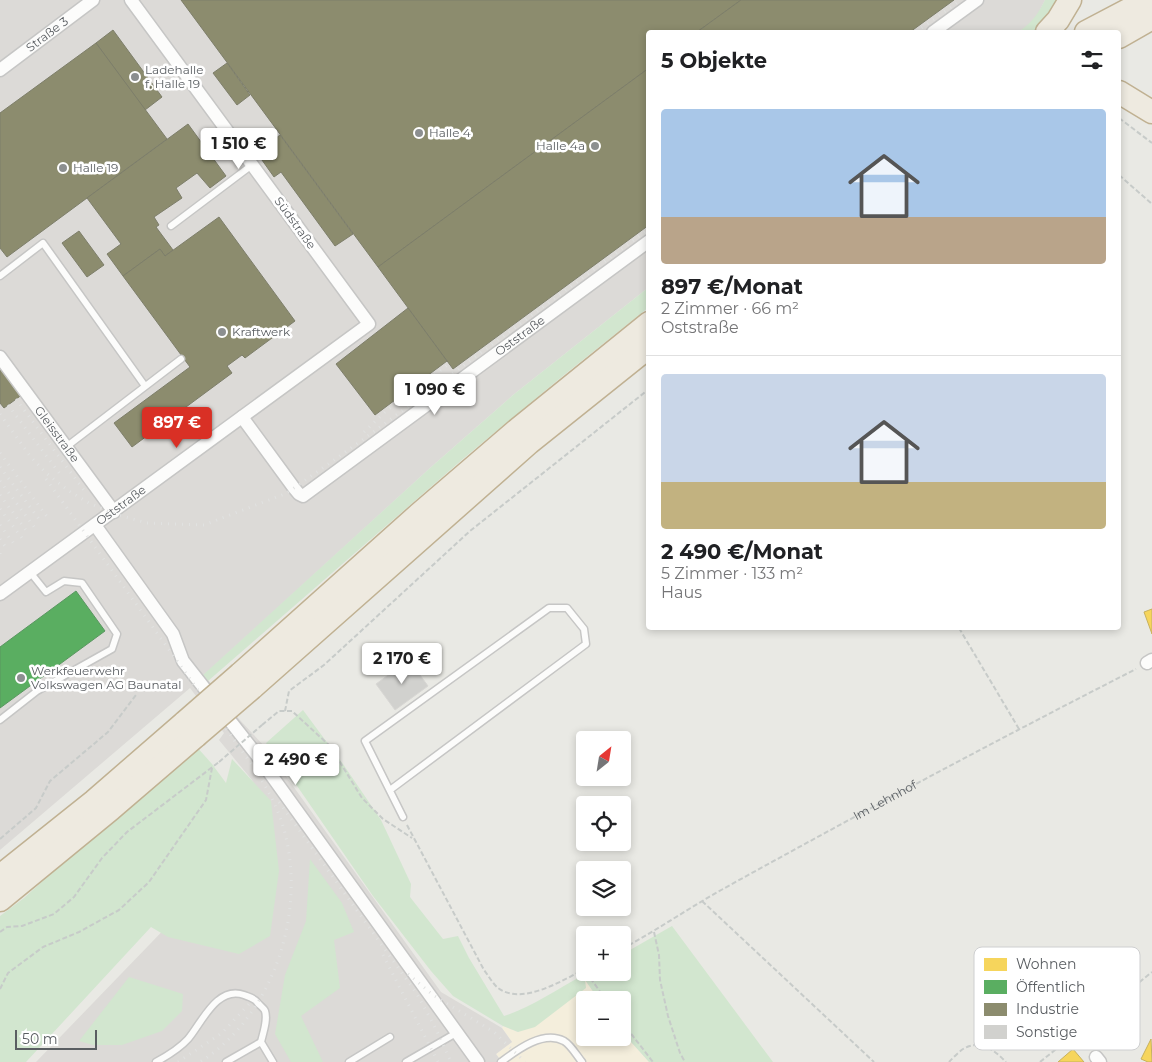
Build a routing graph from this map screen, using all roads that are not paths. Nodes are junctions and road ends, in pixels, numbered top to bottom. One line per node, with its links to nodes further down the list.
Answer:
1 (94, 0): 11 (street, Straße 3)
2 (131, 0): 14 (street, Südstraße)
3 (977, 0): 7 (street)
4 (1070, 0): 8 (highway)
5 (1147, 0): 9 (highway)
6 (1152, 18): 10 (highway)
7 (936, 30)
8 (1049, 30)
9 (1090, 30)
10 (1121, 36)
11 (0, 70)
12 (1121, 93): 13 (highway)
13 (1152, 112)
14 (252, 165): 15 (lane); 18 (street, Südstraße)
15 (171, 226)
16 (646, 243): 24 (street, Oststraße)
17 (0, 276): 23 (lane)
18 (369, 324): 24 (street, Oststraße)
19 (646, 325): 30 (highway)
20 (646, 349): 30 (highway)
21 (0, 357): 25 (street, Gleisstraße)
22 (180, 359): 23 (lane)
23 (145, 386): 25 (lane)
24 (242, 418): 26 (street, Oststraße)
25 (66, 447): 26 (street, Gleisstraße)
26 (114, 512): 27 (street, Oststraße)
27 (95, 525): 28 (street, Oststraße); 37 (street)
28 (30, 572): 29 (street, Oststraße); 31 (lane)
29 (0, 594)
30 (246, 681): 32 (highway, bridge)
31 (0, 720)
32 (191, 729): 35 (highway); 36 (highway)
33 (390, 790): 33 (lane); 34 (lane)
34 (403, 817)
35 (0, 876)
36 (0, 900)
37 (458, 1032): 45 (lane); 46 (street)
38 (390, 1037): 44 (lane)
39 (261, 1042): 41 (lane); 42 (lane); 43 (lane)
40 (506, 1061): 47 (lane)
41 (156, 1062)
42 (226, 1062)
43 (273, 1062)
44 (349, 1062)
45 (406, 1062)
46 (478, 1062)
47 (582, 1062)

